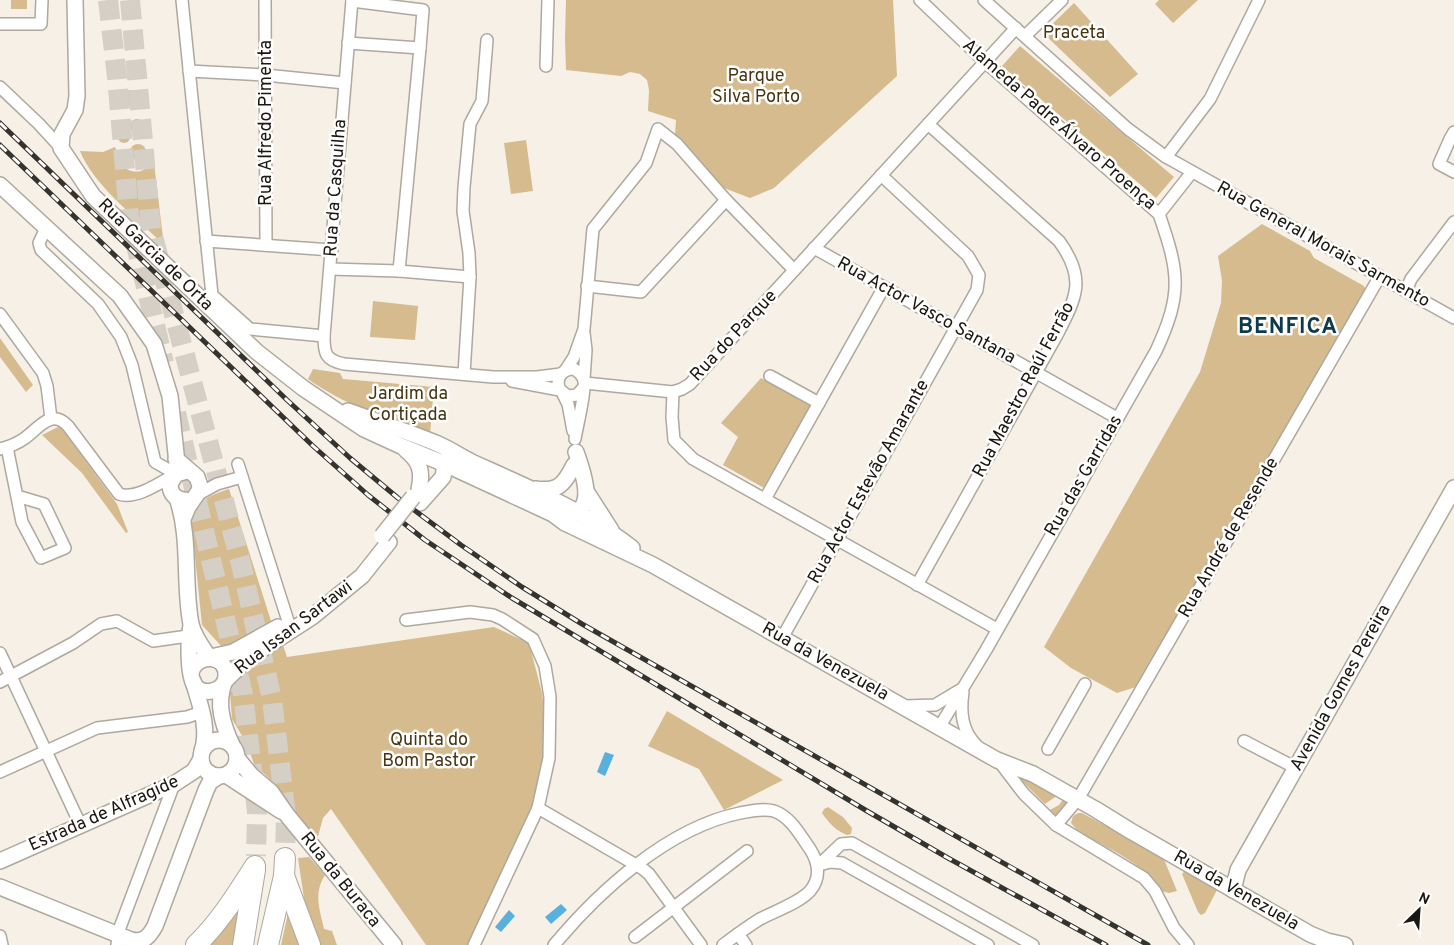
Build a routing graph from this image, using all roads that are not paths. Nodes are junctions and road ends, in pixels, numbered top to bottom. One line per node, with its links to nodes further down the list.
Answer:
1 (42, 0): 11 (street)
2 (75, 0): 24 (street)
3 (182, 0): 18 (street)
4 (265, 0): 19 (street, Rua Alfredo Pimenta)
5 (548, 0): 17 (street)
6 (920, 0): 16 (street, Alameda Padre Álvaro Proença)
7 (984, 0): 12 (street)
8 (1062, 0): 12 (street, Rua do Parque)
9 (352, 1): 14 (street, Rua da Casquilha); 15 (street)
10 (1256, 2): 27 (street)
11 (0, 24)
12 (1020, 32): 16 (street, Rua do Parque); 27 (street)
13 (487, 40): 44 (street)
14 (348, 43): 15 (street); 20 (street, Rua da Casquilha)
15 (420, 48): 42 (street)
16 (985, 62): 23 (street, Rua do Parque); 33 (street, Alameda Padre Álvaro Proença)
17 (546, 66)
18 (190, 71): 19 (street); 36 (street)
19 (265, 76): 20 (street); 37 (street, Rua Alfredo Pimenta)
20 (344, 83): 39 (street, Rua da Casquilha)
21 (0, 87): 22 (street, Rua Garcia de Orta)
22 (39, 124): 24 (street); 26 (street, Rua Garcia de Orta)
23 (928, 124): 30 (street, Rua do Parque); 54 (street, Rua Maestro Raúl Ferrão)
24 (66, 129): 26 (street)
25 (1454, 132): 29 (street)
26 (61, 148): 62 (street, Rua Garcia de Orta)
27 (1166, 157): 28 (street)
28 (1192, 172): 33 (street, Alameda Padre Álvaro Proença); 43 (street, Rua General Morais Sarmento)
29 (1454, 172)
30 (881, 175): 38 (street, Rua do Parque); 50 (street, Rua Actor Estevão Amarante)
31 (0, 185): 35 (street)
32 (726, 200): 41 (street); 45 (street); 45 (street)
33 (1159, 214): 63 (street, Rua das Garridas)
34 (1454, 222): 47 (street)
35 (46, 228): 70 (street); 70 (street)
36 (206, 241): 37 (street); 52 (street)
37 (266, 245): 39 (street)
38 (814, 248): 41 (street, Rua do Parque); 46 (street, Rua Actor Vasco Santana)
39 (332, 250): 40 (street, Rua da Casquilha)
40 (330, 269): 42 (street); 52 (street, Rua da Casquilha)
41 (794, 270): 60 (street, Rua do Parque)
42 (399, 271): 44 (street)
43 (1380, 276): 47 (street, Rua General Morais Sarmento); 118 (street, Rua André de Resende)
44 (470, 277): 55 (street)
45 (587, 286): 51 (street)
46 (884, 287): 50 (street, Rua Actor Vasco Santana); 61 (street)
47 (1406, 291): 49 (street, Rua General Morais Sarmento)
48 (0, 314): 64 (street)
49 (1454, 318)
50 (956, 327): 54 (street, Rua Actor Vasco Santana); 89 (street, Rua Actor Estevão Amarante)
51 (584, 329): 53 (street); 58 (street)
52 (324, 336): 55 (street, Rua da Casquilha)
53 (563, 372): 57 (street); 58 (street); 59 (street)
54 (1036, 372): 63 (street, Rua Actor Vasco Santana); 91 (street, Rua Maestro Raúl Ferrão)
55 (464, 374): 57 (street)
56 (770, 376): 61 (street)
57 (493, 377): 59 (street)
58 (584, 383): 59 (street); 60 (street); 67 (street)
59 (562, 392): 67 (street)
60 (673, 392): 82 (street, Rua do Parque)
61 (819, 403): 82 (street)
62 (329, 404): 65 (street, Rua Garcia de Orta); 68 (street, Rua Garcia de Orta)
63 (1117, 418): 94 (street, Rua das Garridas)
64 (53, 419): 66 (street); 76 (street)
65 (401, 446): 68 (street, Rua Garcia de Orta); 78 (street)
66 (3, 448): 79 (street)
67 (575, 452): 75 (street); 77 (street); 83 (street)
68 (448, 458): 72 (street, Rua da Venezuela); 75 (street, Rua da Venezuela); 78 (street, Rua Issan Sartawi)
69 (238, 464): 71 (street)
70 (182, 472): 73 (street); 76 (street); 80 (street); 81 (street)
71 (242, 477): 73 (street); 93 (street)
72 (484, 483): 78 (street); 84 (street, Rua da Venezuela)
73 (217, 484): 80 (street)
74 (1454, 488): 114 (street, Avenida Gomes Pereira)
75 (533, 489): 83 (street, Rua da Venezuela)
76 (146, 490): 81 (street)
77 (586, 491): 83 (street); 86 (street)
78 (421, 495): 88 (street, Rua Issan Sartawi, bridge)
79 (17, 496): 79 (street)
80 (195, 496): 81 (street); 85 (street)
81 (175, 497): 85 (street)
82 (765, 499): 89 (street, Rua do Parque)
83 (577, 512): 84 (street); 86 (street, Rua da Venezuela); 87 (street)
84 (553, 514): 87 (street, Rua da Venezuela)
85 (183, 519): 95 (street)
86 (613, 533): 90 (street, Rua da Venezuela)
87 (589, 535): 90 (street, Rua da Venezuela)
88 (385, 539): 93 (street, Rua Issan Sartawi); 101 (street, Rua Issan Sartawi)
89 (836, 540): 91 (street, Rua do Parque); 96 (street, Rua Actor Estevão Amarante)
90 (653, 565): 96 (street, Rua da Venezuela)
91 (917, 585): 94 (street, Rua do Parque)
92 (406, 620): 119 (street)
93 (288, 621): 98 (street, Rua Issan Sartawi)
94 (997, 629): 103 (street, Rua das Garridas)
95 (190, 630): 98 (street); 99 (street); 100 (street)
96 (782, 638): 104 (street, Rua da Venezuela)
97 (0, 653): 100 (street)
98 (210, 657): 99 (street); 101 (street)
99 (192, 676): 101 (street); 105 (street)
100 (5, 679): 109 (street)
101 (224, 682): 111 (street, Rua da Buraca)
102 (1085, 684): 108 (street)
103 (964, 688): 104 (street); 106 (street, Rua das Garridas); 110 (street)
104 (905, 706): 106 (street, Rua da Venezuela)
105 (202, 712): 109 (street); 112 (street)
106 (940, 726): 110 (street, Rua da Venezuela)
107 (1244, 741): 114 (street)
108 (1048, 749)
109 (46, 751): 115 (street); 122 (street)
110 (982, 751): 113 (street, Rua da Venezuela)
111 (235, 752): 112 (street); 116 (street); 121 (street, Rua da Buraca)
112 (201, 755): 116 (street); 117 (street, Estrada de Alfragide)
113 (997, 760): 118 (street, Rua da Venezuela); 123 (street, Rua da Venezuela)
114 (1296, 768): 130 (street, Avenida Gomes Pereira)
115 (0, 772)
116 (222, 775): 121 (street, Rua da Buraca); 136 (street)
117 (174, 784): 122 (street, Estrada de Alfragide); 136 (street)
118 (1078, 799): 120 (street, Rua André de Resende); 124 (street, Rua da Venezuela)
119 (538, 808): 127 (street); 144 (street)
120 (1067, 813): 123 (street, Rua André de Resende); 124 (street, Rua da Venezuela)
121 (287, 815): 143 (street, Rua da Buraca)
122 (80, 824): 126 (street, Estrada de Alfragide)
123 (1056, 825): 150 (street, Rua da Venezuela)
124 (1129, 830): 130 (street, Rua da Venezuela)
125 (747, 851): 131 (street)
126 (3, 861)
127 (636, 864): 128 (street); 131 (street); 145 (street)
128 (818, 866): 132 (street); 137 (street); 149 (street)
129 (3, 887): 136 (street)
130 (1233, 890): 135 (street, Rua da Venezuela)
131 (673, 906): 134 (street); 146 (street)
132 (738, 934): 147 (street); 148 (street)
133 (0, 936): 138 (street)
134 (635, 936)
135 (1314, 939): 151 (street, Rua da Venezuela)
136 (118, 940)
137 (1031, 944)
138 (2, 945)
139 (196, 945): 140 (highway)
140 (243, 945)
141 (268, 945): 142 (highway)
142 (310, 945)
143 (394, 945)
144 (474, 945)
145 (554, 945)
146 (702, 945)
147 (723, 945)
148 (746, 945)
149 (988, 945)
150 (1188, 945)
151 (1345, 945)

